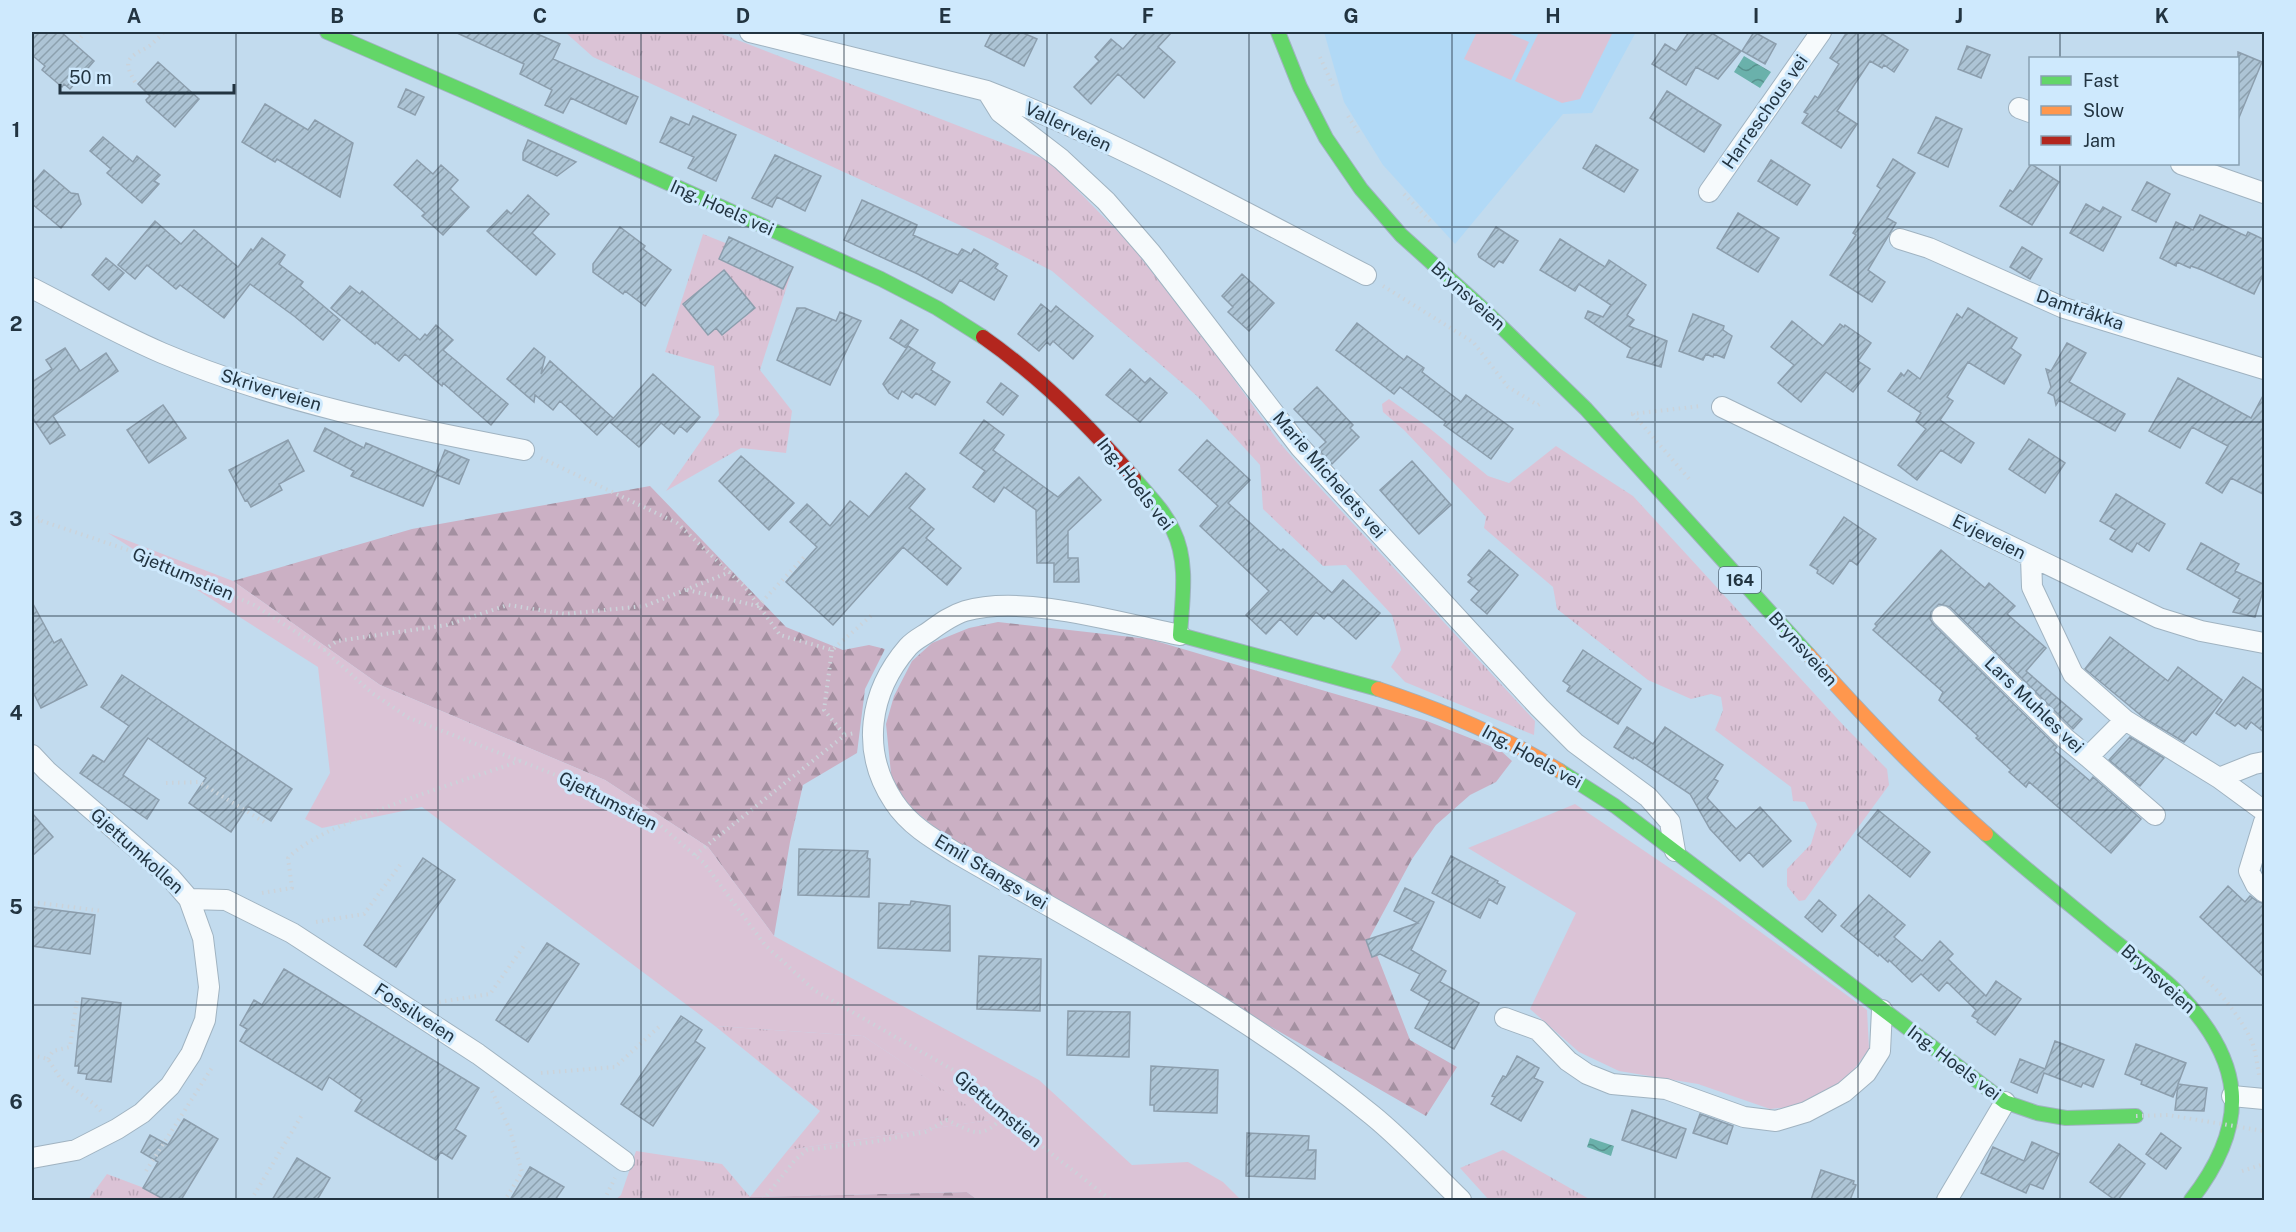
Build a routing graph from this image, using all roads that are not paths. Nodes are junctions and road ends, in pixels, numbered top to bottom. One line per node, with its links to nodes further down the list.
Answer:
1 (327, 32): 18 (street, Ing. Hoels vei)
2 (750, 32): 5 (street, Vallerveien)
3 (1278, 32): 34 (street, Brynsveien / 164)
4 (1821, 32): 8 (street, Harreschous vei)
5 (801, 38): 6 (street, Vallerveien)
6 (987, 91): 11 (street, Vallerveien); 28 (street, Marie Michelets vei)
7 (2184, 165): 9 (street)
8 (1709, 192)
9 (2265, 193)
10 (1900, 239): 13 (street, Damtråkka)
11 (1366, 275)
12 (32, 288): 15 (street, Skriverveien)
13 (2265, 369)
14 (1722, 407): 16 (street, Evjeveien)
15 (524, 450)
16 (2031, 557): 19 (street, Evjeveien); 20 (street)
17 (1942, 616): 22 (street, Lars Muhles vei)
18 (1180, 635): 28 (street, Ing. Hoels vei); 39 (street, Emil Stangs vei)
19 (2265, 643)
20 (2126, 720): 22 (street, Lars Muhles vei); 24 (street)
21 (32, 755): 30 (street, Gjettumkollen)
22 (2088, 757): 26 (street)
23 (2265, 762): 24 (street)
24 (2219, 778): 25 (street)
25 (2265, 811)
26 (2155, 815)
27 (2265, 822): 29 (street)
28 (1676, 851): 31 (street, Ing. Hoels vei)
29 (2265, 892)
30 (189, 899): 37 (street, Gjettumkollen); 38 (street, Fossilveien)
31 (1882, 1010): 32 (street, Ing. Hoels vei); 35 (street, Ing. Hoels vei)
32 (1505, 1018)
33 (2262, 1090): 34 (street)
34 (2232, 1096): 41 (street, Brynsveien / 164)
35 (2005, 1102): 36 (street, Ing. Hoels vei); 40 (street)
36 (2136, 1116)
37 (32, 1158)
38 (624, 1161)
39 (1461, 1200)
40 (1947, 1200)
41 (2191, 1200)

